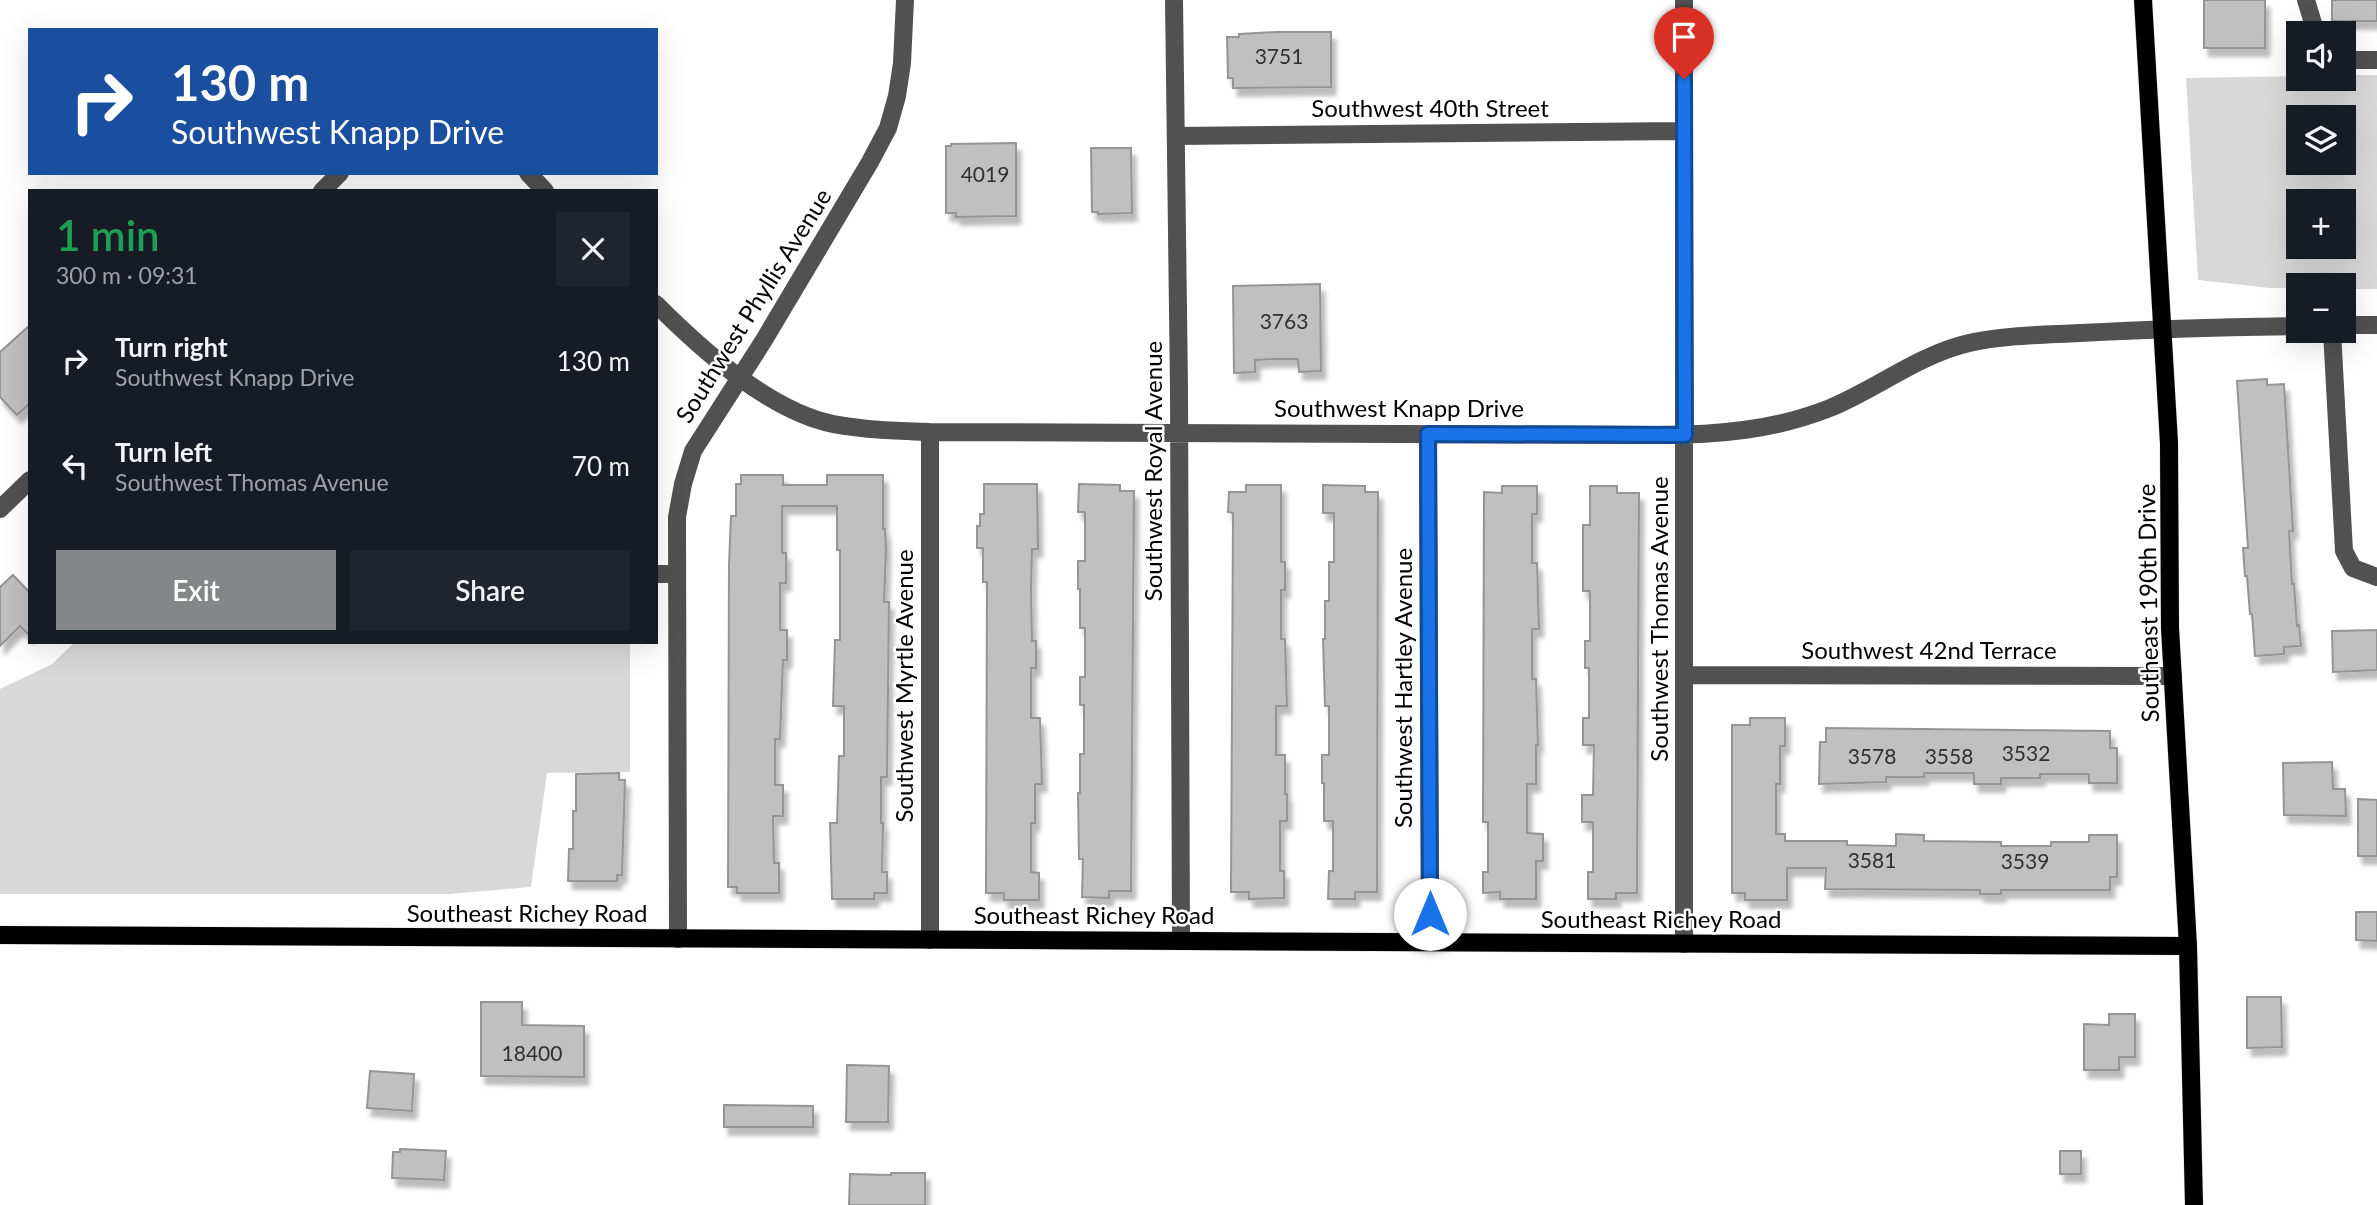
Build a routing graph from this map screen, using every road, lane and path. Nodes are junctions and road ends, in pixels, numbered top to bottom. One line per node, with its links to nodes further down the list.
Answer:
1 (905, 0): 21 (street, Southwest Phyllis Avenue)
2 (1174, 0): 10 (street, Southwest Royal Avenue)
3 (1684, 0): 9 (street, Southwest Thomas Avenue)
4 (2143, 0): 19 (main road, Southeast 190th Drive)
5 (2306, 0): 6 (street)
6 (2312, 21)
7 (2356, 60): 8 (street)
8 (2377, 60)
9 (1684, 131): 10 (street, Southwest 40th Street); 25 (street, Southwest Thomas Avenue)
10 (1176, 136): 23 (street, Southwest Royal Avenue)
11 (338, 175): 13 (street)
12 (530, 175): 14 (street)
13 (324, 189)
14 (543, 189)
15 (658, 306): 21 (street, Southwest Knapp Drive)
16 (2356, 325): 17 (street)
17 (2377, 325)
18 (2286, 326): 19 (street, Southwest Knapp Drive)
19 (2162, 329): 25 (street, Southwest Knapp Drive); 32 (main road, Southeast 190th Drive)
20 (2333, 343): 30 (street)
21 (739, 377): 22 (street, Southwest Knapp Drive); 29 (street, Southwest Phyllis Avenue)
22 (930, 432): 23 (street, Southwest Knapp Drive); 35 (street, Southwest Myrtle Avenue)
23 (1179, 433): 24 (street, Southwest Knapp Drive); 36 (street, Southwest Royal Avenue)
24 (1428, 434): 25 (street, Southwest Knapp Drive); 37 (street, Southwest Hartley Avenue)
25 (1685, 435): 31 (street, Southwest Thomas Avenue)
26 (28, 482): 27 (street)
27 (0, 509)
28 (658, 574): 29 (street)
29 (677, 574): 34 (street, Southwest Phyllis Avenue)
30 (2377, 578)
31 (1685, 675): 32 (street, Southwest 42nd Terrace); 38 (street, Southwest Thomas Avenue)
32 (2173, 676): 39 (main road, Southeast 190th Drive)
33 (0, 935): 34 (main road, Southeast Richey Road)
34 (678, 939): 35 (main road, Southeast Richey Road)
35 (930, 940): 36 (main road, Southeast Richey Road)
36 (1181, 941): 37 (main road, Southeast Richey Road)
37 (1430, 942): 38 (main road, Southeast Richey Road)
38 (1684, 944): 39 (main road, Southeast Richey Road)
39 (2188, 946): 40 (main road, Southeast 190th Drive)
40 (2194, 1205)

